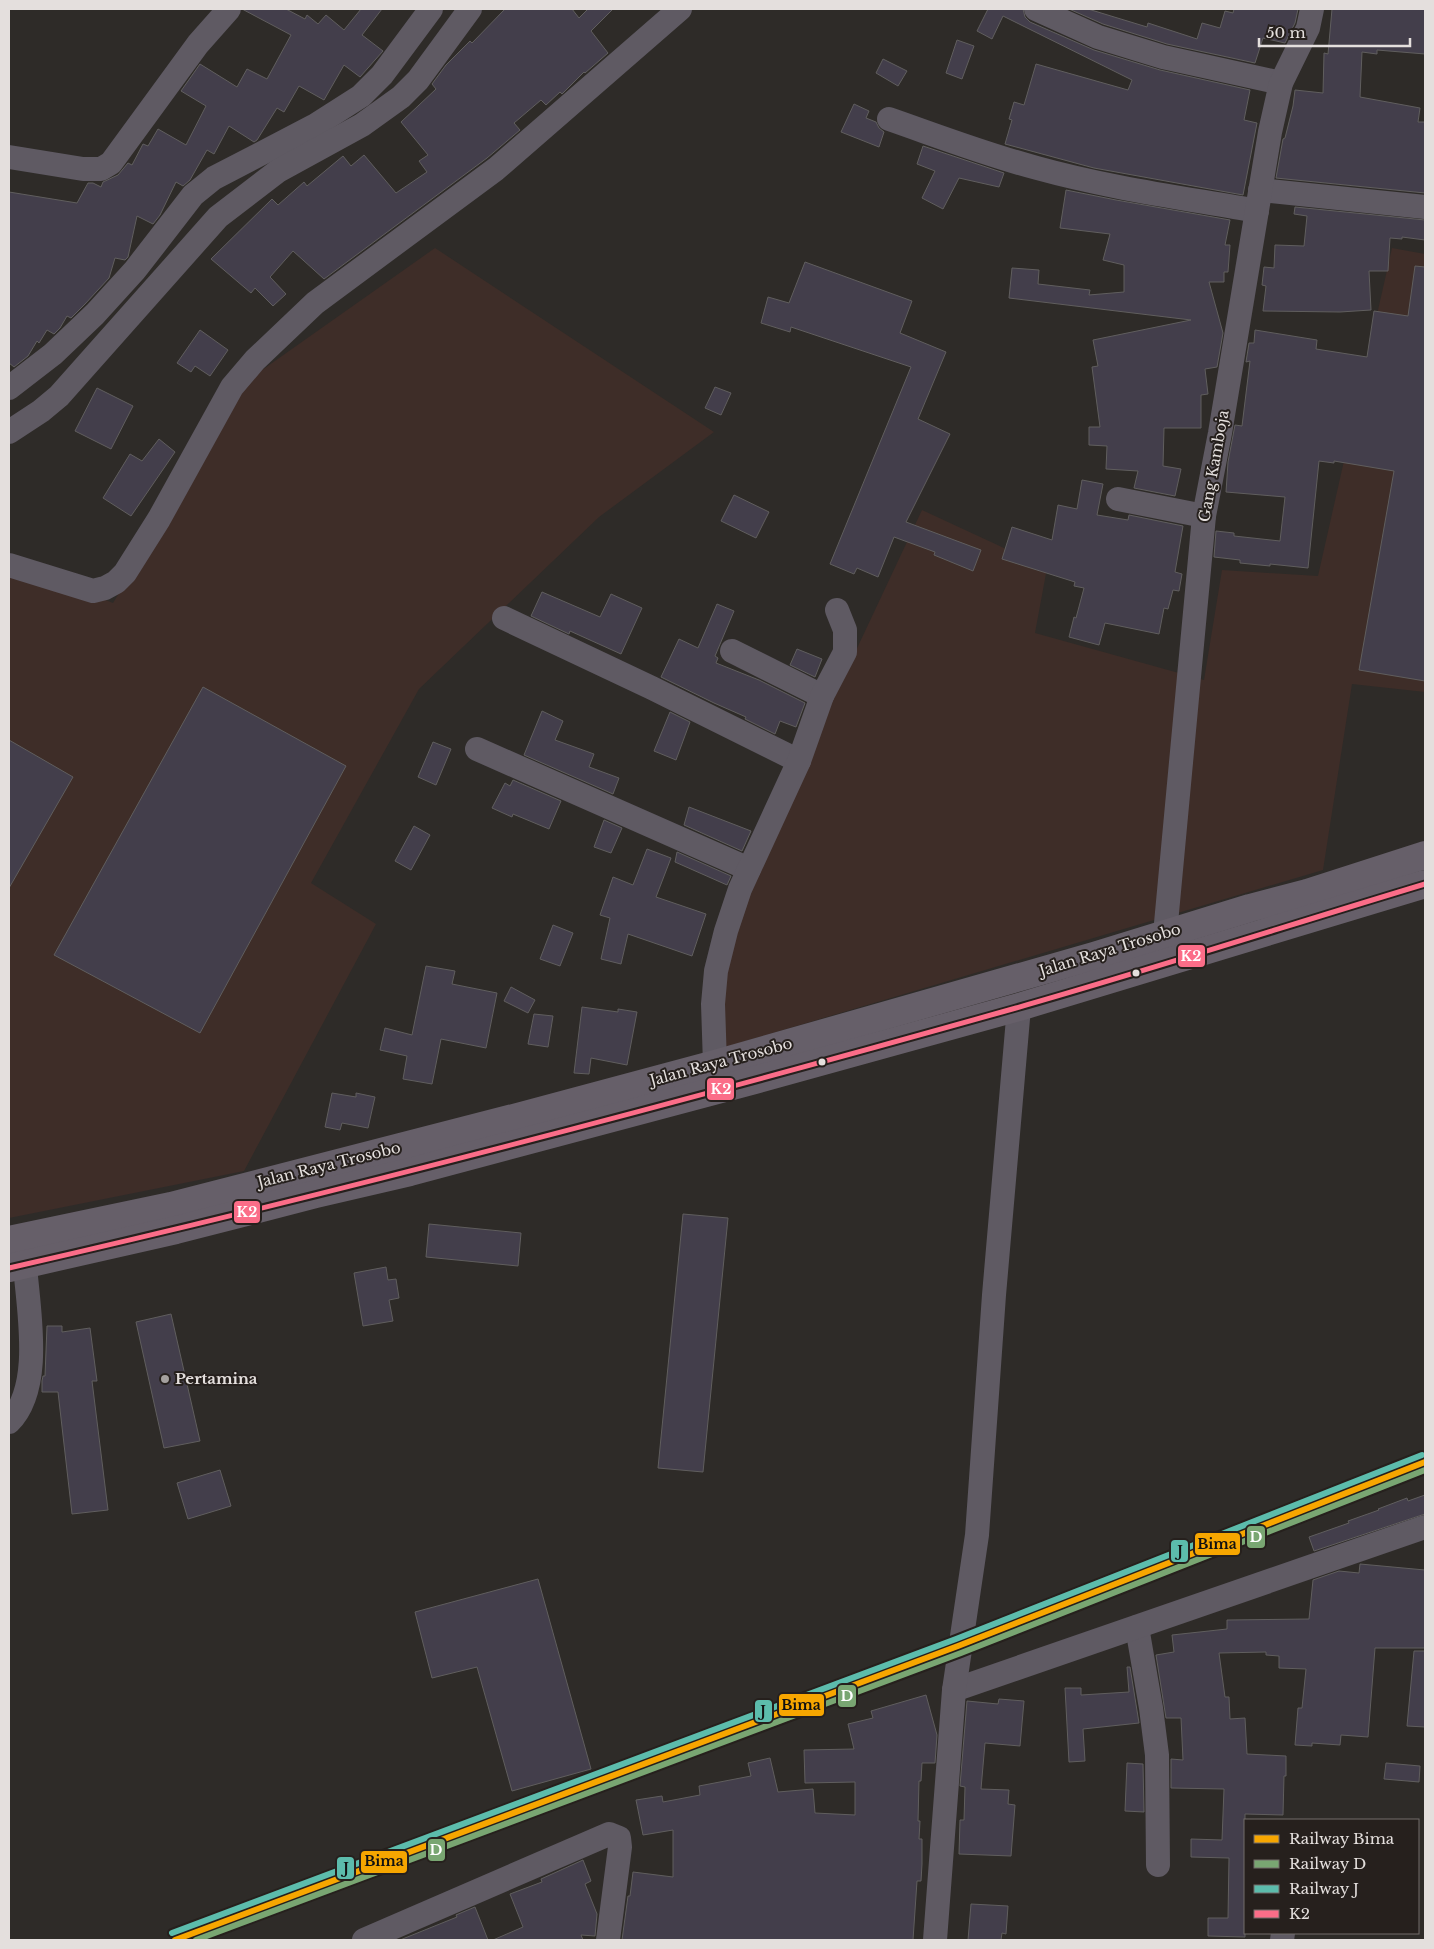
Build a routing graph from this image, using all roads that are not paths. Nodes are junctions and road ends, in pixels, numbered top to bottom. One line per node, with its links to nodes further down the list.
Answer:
1 (229, 9): 9 (street)
2 (431, 9): 12 (street)
3 (470, 9): 13 (street)
4 (680, 9): 16 (street)
5 (1036, 9): 7 (street)
6 (1312, 9): 7 (street, Gang Kamboja)
7 (1281, 82): 10 (street, Gang Kamboja)
8 (889, 119): 10 (street)
9 (9, 156)
10 (1259, 200): 11 (street); 15 (street, Gang Kamboja)
11 (1425, 207)
12 (9, 388)
13 (9, 432)
14 (1118, 499): 15 (street)
15 (1204, 516): 26 (street, Gang Kamboja)
16 (9, 565)
17 (837, 610): 20 (street)
18 (504, 618): 22 (street)
19 (732, 651): 20 (street)
20 (822, 696): 22 (street)
21 (477, 749): 24 (street)
22 (799, 761): 24 (street)
23 (1425, 855): 26 (highway, Jalan Raya Trosobo)
24 (749, 869): 28 (street)
25 (1425, 884): 27 (highway, Jalan Raya Trosobo)
26 (1165, 934): 28 (highway, Jalan Raya Trosobo)
27 (1019, 1007): 30 (highway, Jalan Raya Trosobo); 34 (street)
28 (715, 1064): 29 (highway, Jalan Raya Trosobo)
29 (9, 1240)
30 (17, 1267): 31 (street)
31 (10, 1411)
32 (1425, 1527): 33 (street)
33 (1137, 1627): 34 (street); 35 (street)
34 (954, 1690): 38 (street)
35 (1158, 1865)
36 (364, 1940): 37 (street)
37 (608, 1940)
38 (936, 1940)

